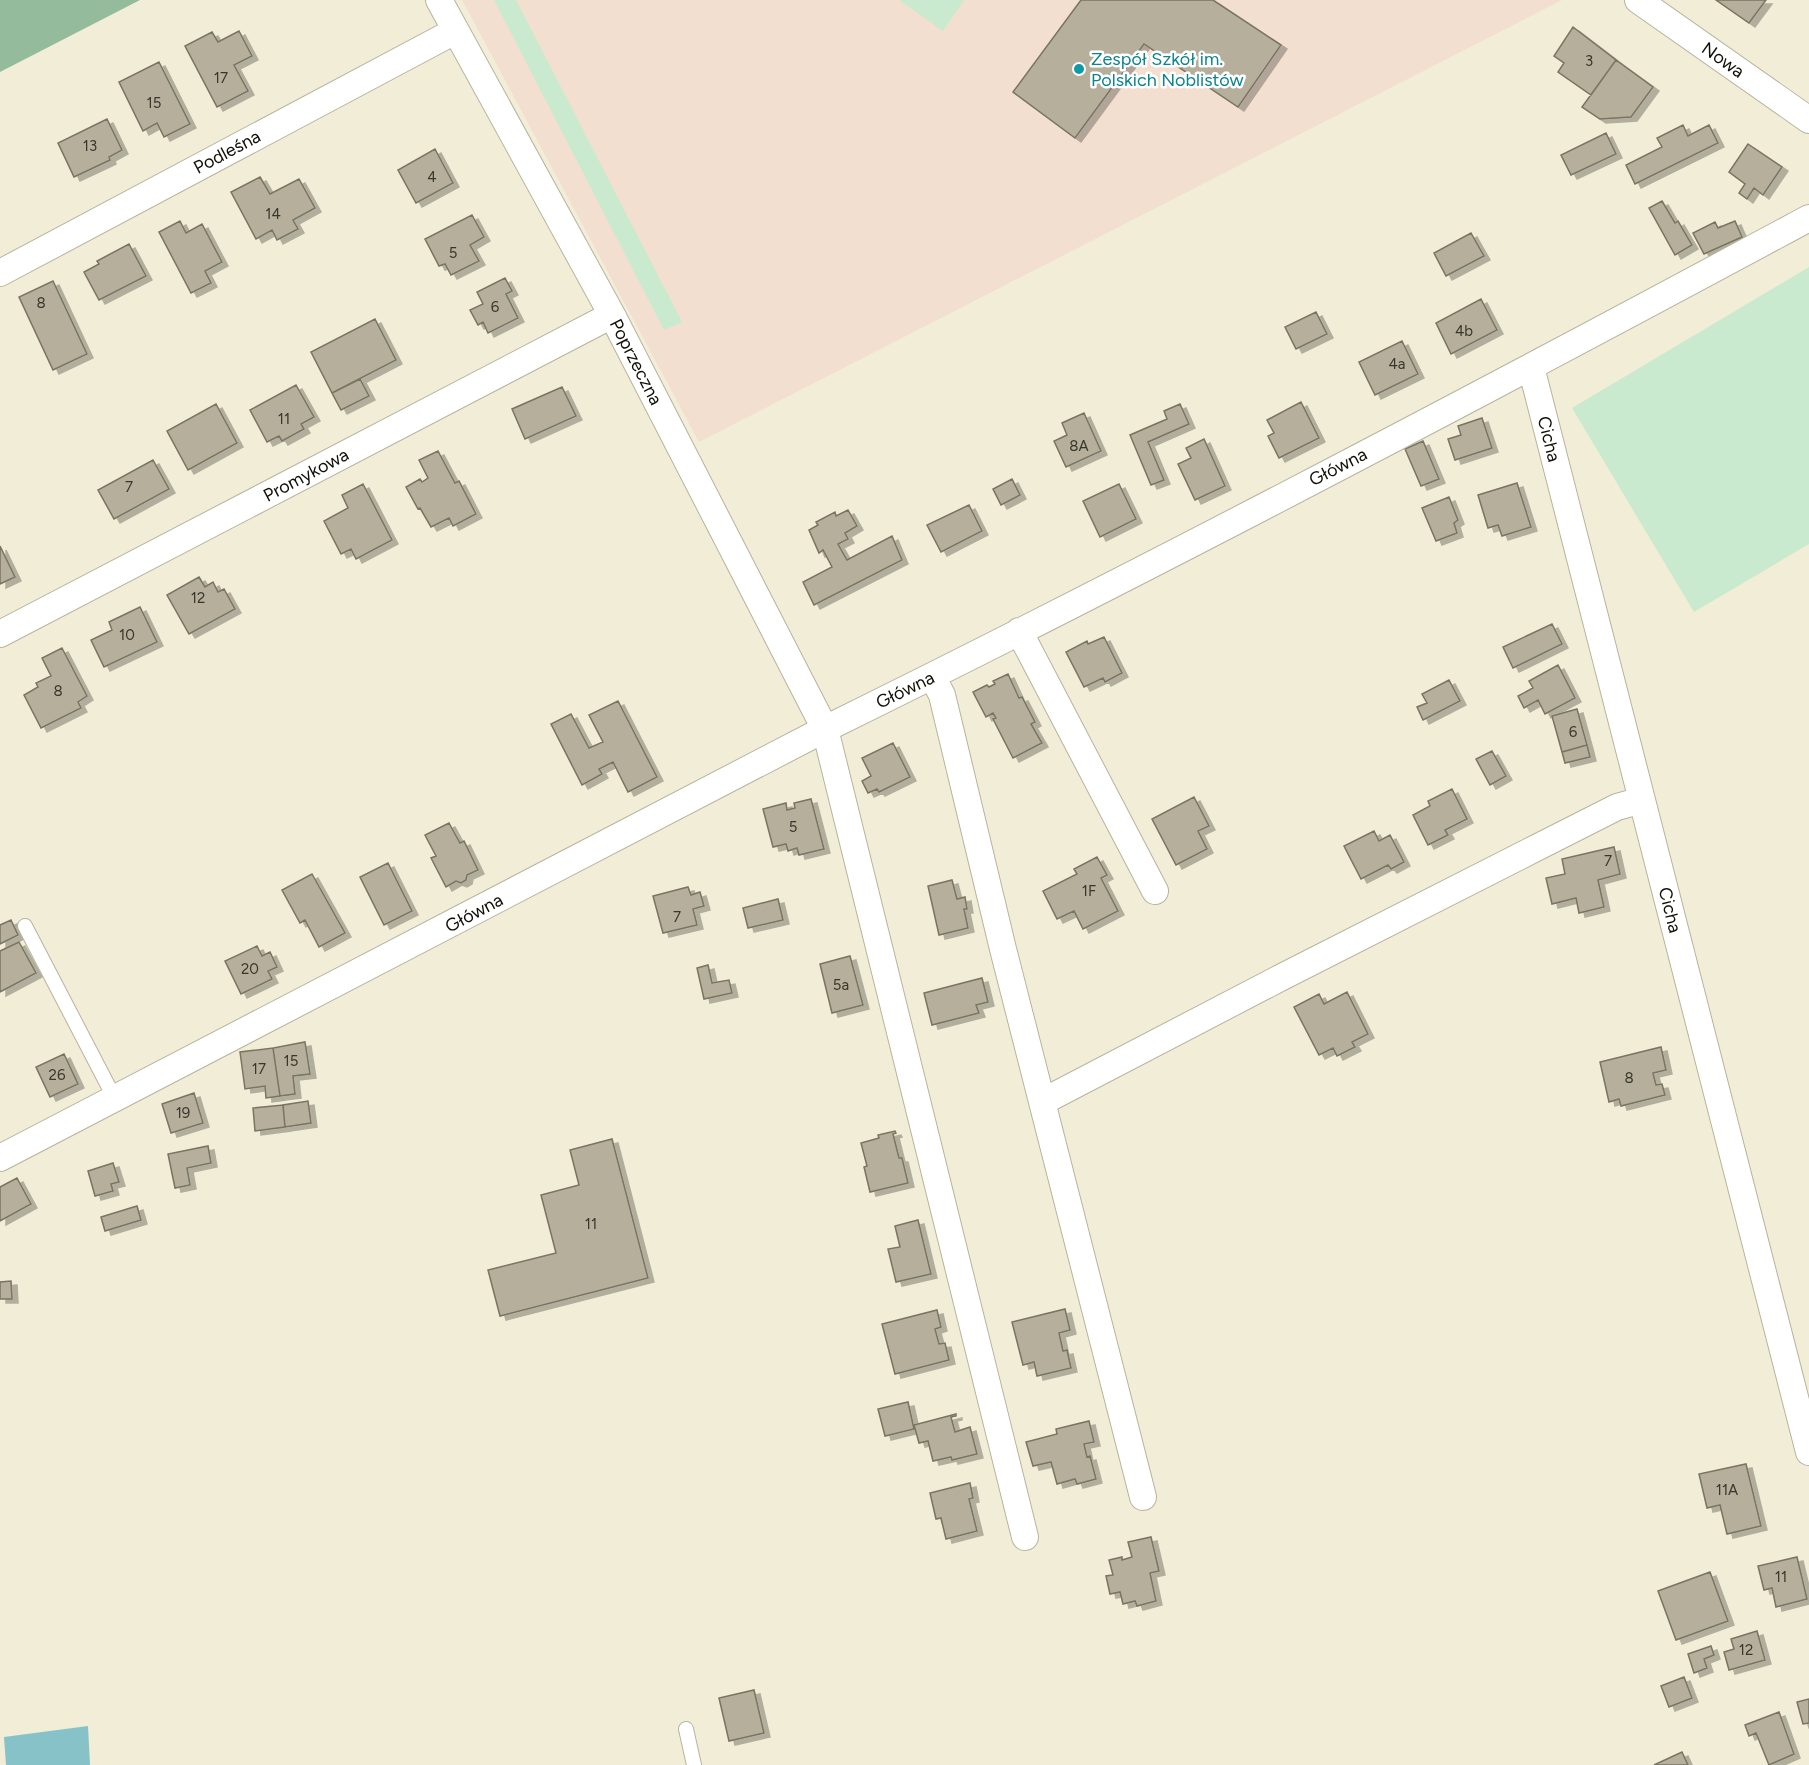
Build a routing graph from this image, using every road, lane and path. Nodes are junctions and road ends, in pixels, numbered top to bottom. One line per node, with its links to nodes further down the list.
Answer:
1 (439, 0): 3 (street, Poprzeczna)
2 (1654, 4): 4 (street, Nowa)
3 (455, 31): 6 (street, Podleśna); 7 (street, Poprzeczna)
4 (1809, 120)
5 (1809, 218): 8 (street, Główna)
6 (0, 273)
7 (612, 315): 10 (street, Promykowa); 12 (street, Poprzeczna)
8 (1531, 368): 9 (street, Główna); 13 (street, Cicha)
9 (1019, 631): 11 (street, Główna); 14 (street)
10 (0, 634)
11 (933, 676): 12 (street, Główna); 17 (street)
12 (825, 729): 16 (street, Główna); 21 (street, Poprzeczna)
13 (1642, 800): 17 (street); 19 (street, Cicha)
14 (1155, 891)
15 (25, 926): 16 (lane)
16 (115, 1098): 18 (street, Główna)
17 (1042, 1102): 20 (street)
18 (0, 1158)
19 (1809, 1452)
20 (1143, 1497)
21 (1025, 1537)
22 (686, 1729): 23 (lane)
23 (694, 1765)

